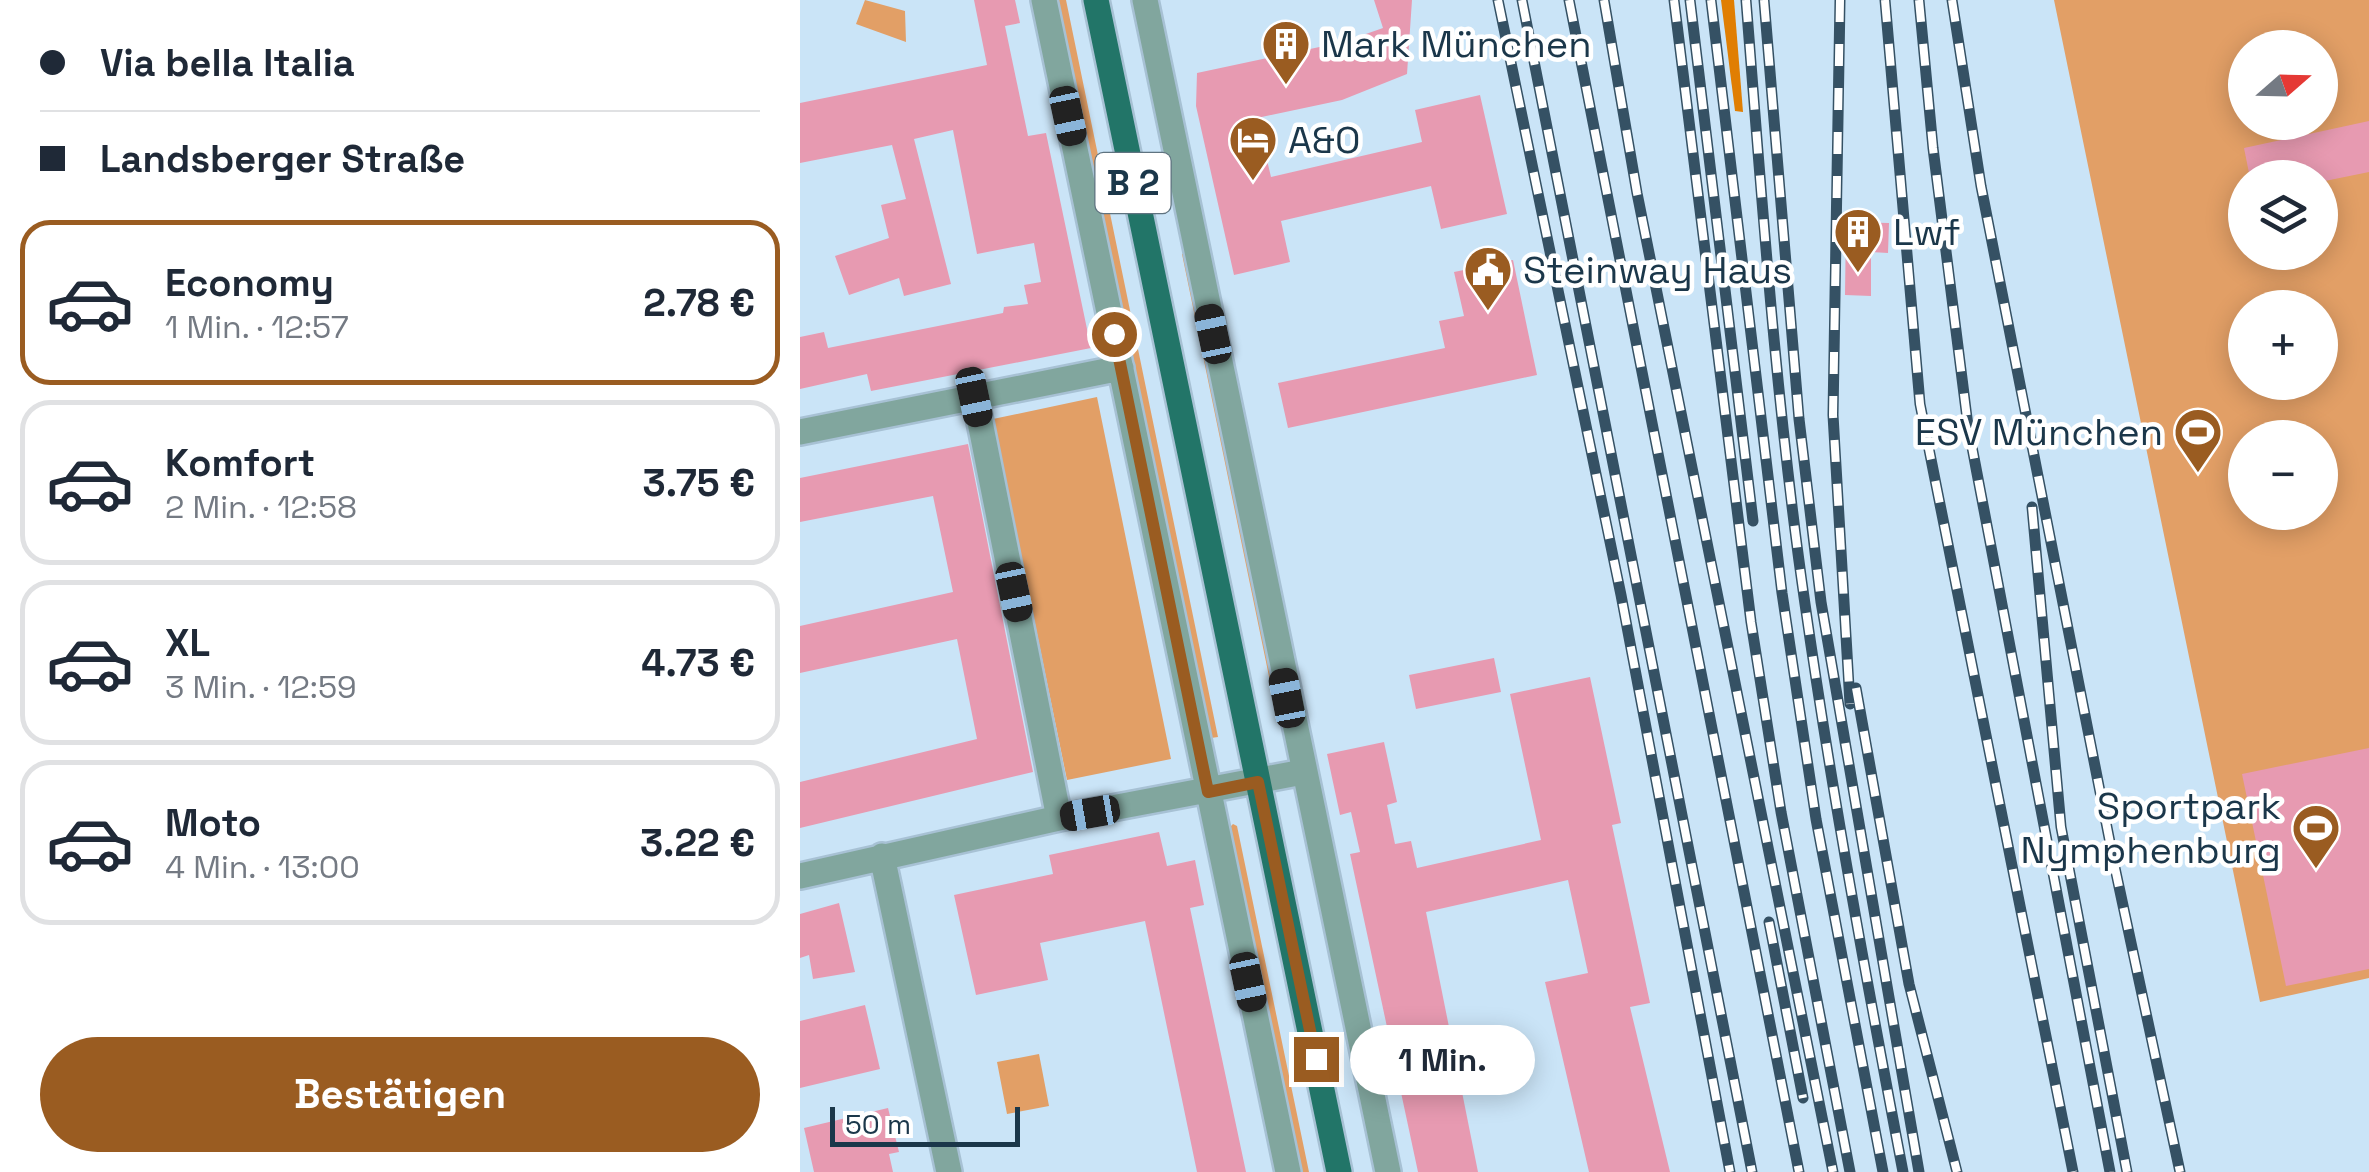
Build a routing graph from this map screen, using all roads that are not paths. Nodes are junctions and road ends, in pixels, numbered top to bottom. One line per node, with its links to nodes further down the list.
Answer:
1 (1044, 0): 4 (street)
2 (1096, 0): 8 (main road, B 2)
3 (1145, 0): 7 (street)
4 (1121, 368): 5 (street); 9 (street)
5 (974, 397): 6 (street); 10 (street)
6 (800, 432)
7 (1303, 772): 8 (street); 16 (street)
8 (1258, 782): 9 (street); 15 (main road, B 2)
9 (1208, 792): 10 (street); 14 (street)
10 (1059, 818): 11 (street)
11 (882, 856): 12 (street); 13 (street)
12 (800, 876)
13 (949, 1172)
14 (1288, 1172)
15 (1339, 1172)
16 (1388, 1172)

